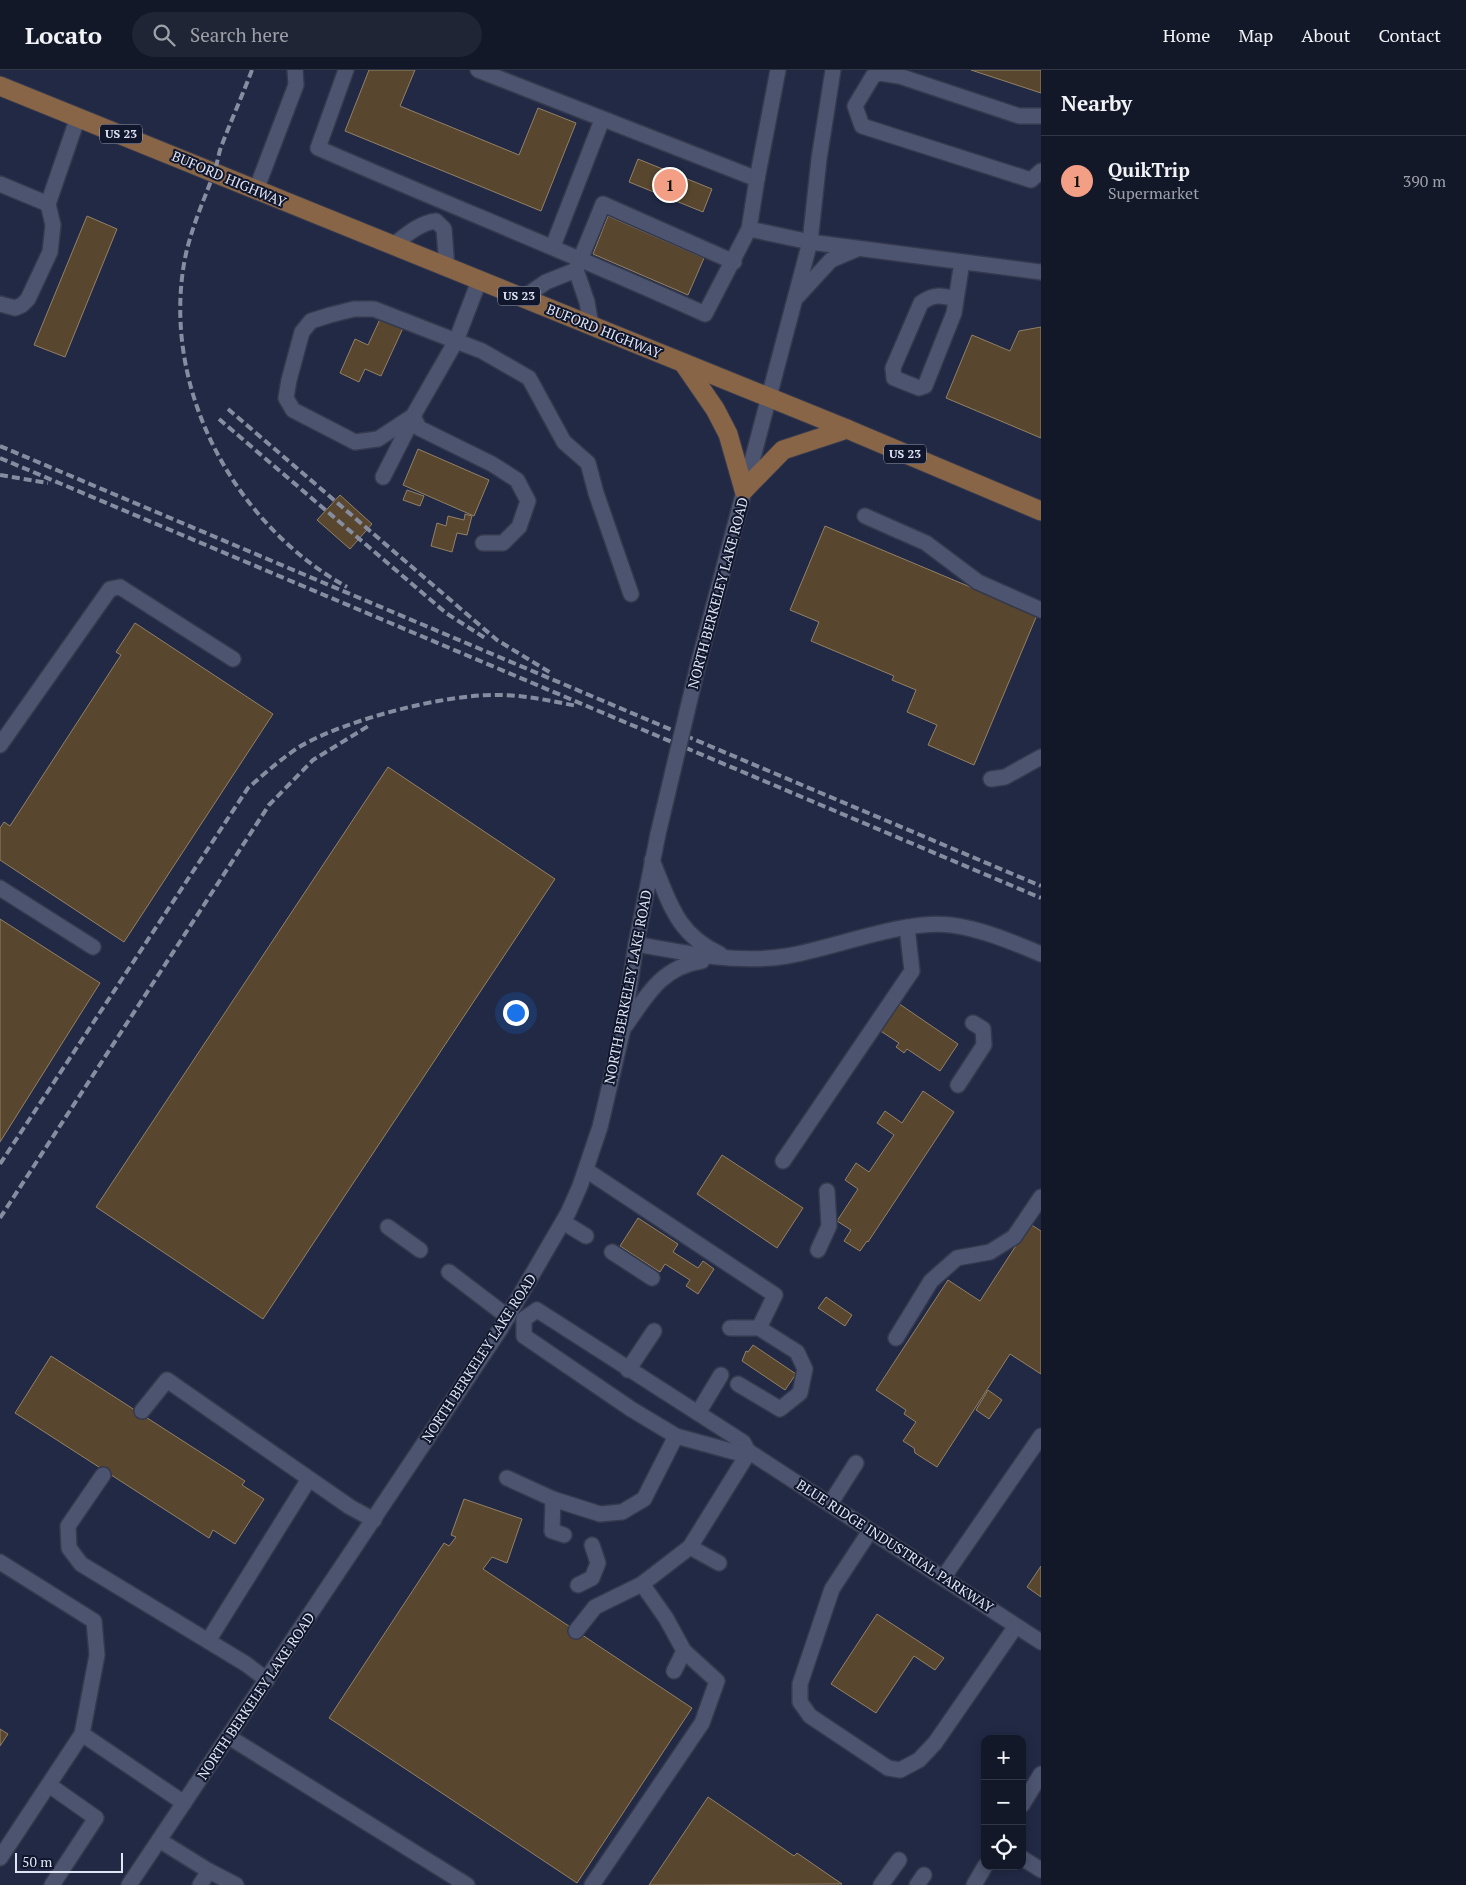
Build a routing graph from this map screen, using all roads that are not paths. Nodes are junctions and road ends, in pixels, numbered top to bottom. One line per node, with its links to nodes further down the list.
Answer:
1 (295, 70): 13 (street)
2 (346, 70): 15 (street)
3 (478, 70): 9 (street)
4 (778, 70): 11 (street)
5 (832, 70): 18 (street, NORTH BERKELEY LAKE ROAD)
6 (0, 86): 8 (main road, BUFORD HIGHWAY / US 23)
7 (1041, 116): 10 (street)
8 (78, 117): 13 (main road, BUFORD HIGHWAY / US 23); 14 (street)
9 (602, 120): 11 (street); 20 (street)
10 (1038, 178)
11 (757, 179): 17 (street)
12 (0, 184): 14 (street)
13 (256, 190): 19 (main road, BUFORD HIGHWAY / US 23)
14 (48, 204): 31 (street)
15 (447, 204): 16 (street); 20 (street)
16 (436, 221): 19 (street); 25 (street)
17 (749, 229): 18 (street); 22 (street)
18 (810, 242): 21 (street); 29 (street, NORTH BERKELEY LAKE ROAD)
19 (392, 246): 25 (main road, BUFORD HIGHWAY / US 23)
20 (553, 246): 24 (street)
21 (859, 248): 23 (street); 29 (street)
22 (734, 262): 24 (street); 24 (street)
23 (962, 262): 26 (street); 30 (street)
24 (578, 264): 28 (street); 32 (street)
25 (446, 268): 27 (main road, BUFORD HIGHWAY / US 23)
26 (1041, 272)
27 (479, 281): 28 (main road, BUFORD HIGHWAY / US 23); 33 (street)
28 (523, 298): 32 (main road, BUFORD HIGHWAY / US 23)
29 (796, 298): 35 (street, NORTH BERKELEY LAKE ROAD)
30 (955, 299): 30 (street)
31 (0, 304)
32 (591, 325): 34 (main road, BUFORD HIGHWAY / US 23)
33 (456, 341): 36 (street); 36 (street); 43 (street)
34 (684, 364): 35 (main road, BUFORD HIGHWAY / US 23); 39 (main road)
35 (769, 398): 37 (main road, BUFORD HIGHWAY / US 23); 39 (street, NORTH BERKELEY LAKE ROAD)
36 (413, 416): 38 (street); 42 (street)
37 (847, 430): 39 (main road); 40 (main road, BUFORD HIGHWAY / US 23)
38 (383, 477)
39 (744, 490): 49 (street, NORTH BERKELEY LAKE ROAD, bridge)
40 (1041, 511)
41 (864, 516): 44 (street)
42 (482, 543)
43 (631, 594)
44 (1041, 610)
45 (233, 660): 46 (street)
46 (0, 745)
47 (1041, 757): 48 (street)
48 (991, 778)
49 (652, 860): 52 (street, NORTH BERKELEY LAKE ROAD); 55 (street)
50 (0, 888): 53 (street)
51 (907, 927): 54 (street); 55 (street); 59 (street)
52 (636, 944): 55 (street); 57 (street, NORTH BERKELEY LAKE ROAD)
53 (93, 947)
54 (1041, 954)
55 (728, 957): 57 (street)
56 (973, 1023): 58 (street)
57 (623, 1029): 60 (street, NORTH BERKELEY LAKE ROAD)
58 (958, 1084)
59 (783, 1161)
60 (586, 1170): 63 (street, NORTH BERKELEY LAKE ROAD); 73 (street)
61 (826, 1190): 67 (street)
62 (1041, 1197): 75 (street)
63 (562, 1222): 65 (street); 71 (street, NORTH BERKELEY LAKE ROAD)
64 (388, 1227): 66 (street)
65 (586, 1236)
66 (420, 1250)
67 (818, 1250)
68 (612, 1252): 70 (street)
69 (449, 1272): 71 (street)
70 (652, 1278)
71 (515, 1316): 76 (street, BLUE RIDGE INDUSTRIAL PARKWAY); 81 (street, BLUE RIDGE INDUSTRIAL PARKWAY); 90 (street, NORTH BERKELEY LAKE ROAD)
72 (730, 1328): 73 (street)
73 (759, 1328): 78 (street)
74 (654, 1331): 76 (street)
75 (896, 1338)
76 (628, 1370): 80 (street, BLUE RIDGE INDUSTRIAL PARKWAY)
77 (721, 1375): 80 (street)
78 (738, 1384)
79 (142, 1411): 87 (street)
80 (698, 1413): 83 (street, BLUE RIDGE INDUSTRIAL PARKWAY)
81 (676, 1436): 83 (street, BLUE RIDGE INDUSTRIAL PARKWAY); 88 (street)
82 (1041, 1436): 97 (street)
83 (748, 1452): 89 (street, BLUE RIDGE INDUSTRIAL PARKWAY); 94 (street)
84 (856, 1462): 89 (street)
85 (103, 1475): 102 (street)
86 (506, 1478): 88 (street)
87 (309, 1479): 90 (street); 102 (street)
88 (553, 1499): 92 (street)
89 (830, 1504): 91 (street, BLUE RIDGE INDUSTRIAL PARKWAY)
90 (374, 1520): 106 (street, NORTH BERKELEY LAKE ROAD)
91 (870, 1531): 97 (street, BLUE RIDGE INDUSTRIAL PARKWAY); 100 (street)
92 (564, 1535)
93 (592, 1546): 99 (street)
94 (690, 1547): 96 (street); 98 (street)
95 (0, 1562): 107 (street)
96 (719, 1563)
97 (943, 1578): 100 (street, BLUE RIDGE INDUSTRIAL PARKWAY)
98 (642, 1584): 101 (street); 104 (street)
99 (578, 1585)
100 (1016, 1626): 103 (street, BLUE RIDGE INDUSTRIAL PARKWAY)
101 (576, 1631)
102 (208, 1641): 106 (street)
103 (1041, 1642)
104 (684, 1651): 105 (street); 125 (street)
105 (674, 1670)
106 (267, 1680): 108 (street, NORTH BERKELEY LAKE ROAD)
107 (82, 1734): 110 (street); 112 (street)
108 (228, 1737): 112 (street, NORTH BERKELEY LAKE ROAD); 124 (street)
109 (1041, 1774): 111 (street)
110 (49, 1785): 114 (street); 120 (street)
111 (1026, 1798)
112 (184, 1803): 113 (street, NORTH BERKELEY LAKE ROAD)
113 (160, 1840): 119 (street); 121 (street, NORTH BERKELEY LAKE ROAD)
114 (0, 1858)
115 (899, 1860): 126 (street)
116 (1026, 1861): 118 (street)
117 (983, 1870): 127 (street)
118 (1041, 1870)
119 (209, 1871): 122 (street); 123 (street)
120 (52, 1885)
121 (129, 1885)
122 (200, 1885)
123 (236, 1885)
124 (467, 1885)
125 (592, 1885)
126 (881, 1885)
127 (974, 1885)

